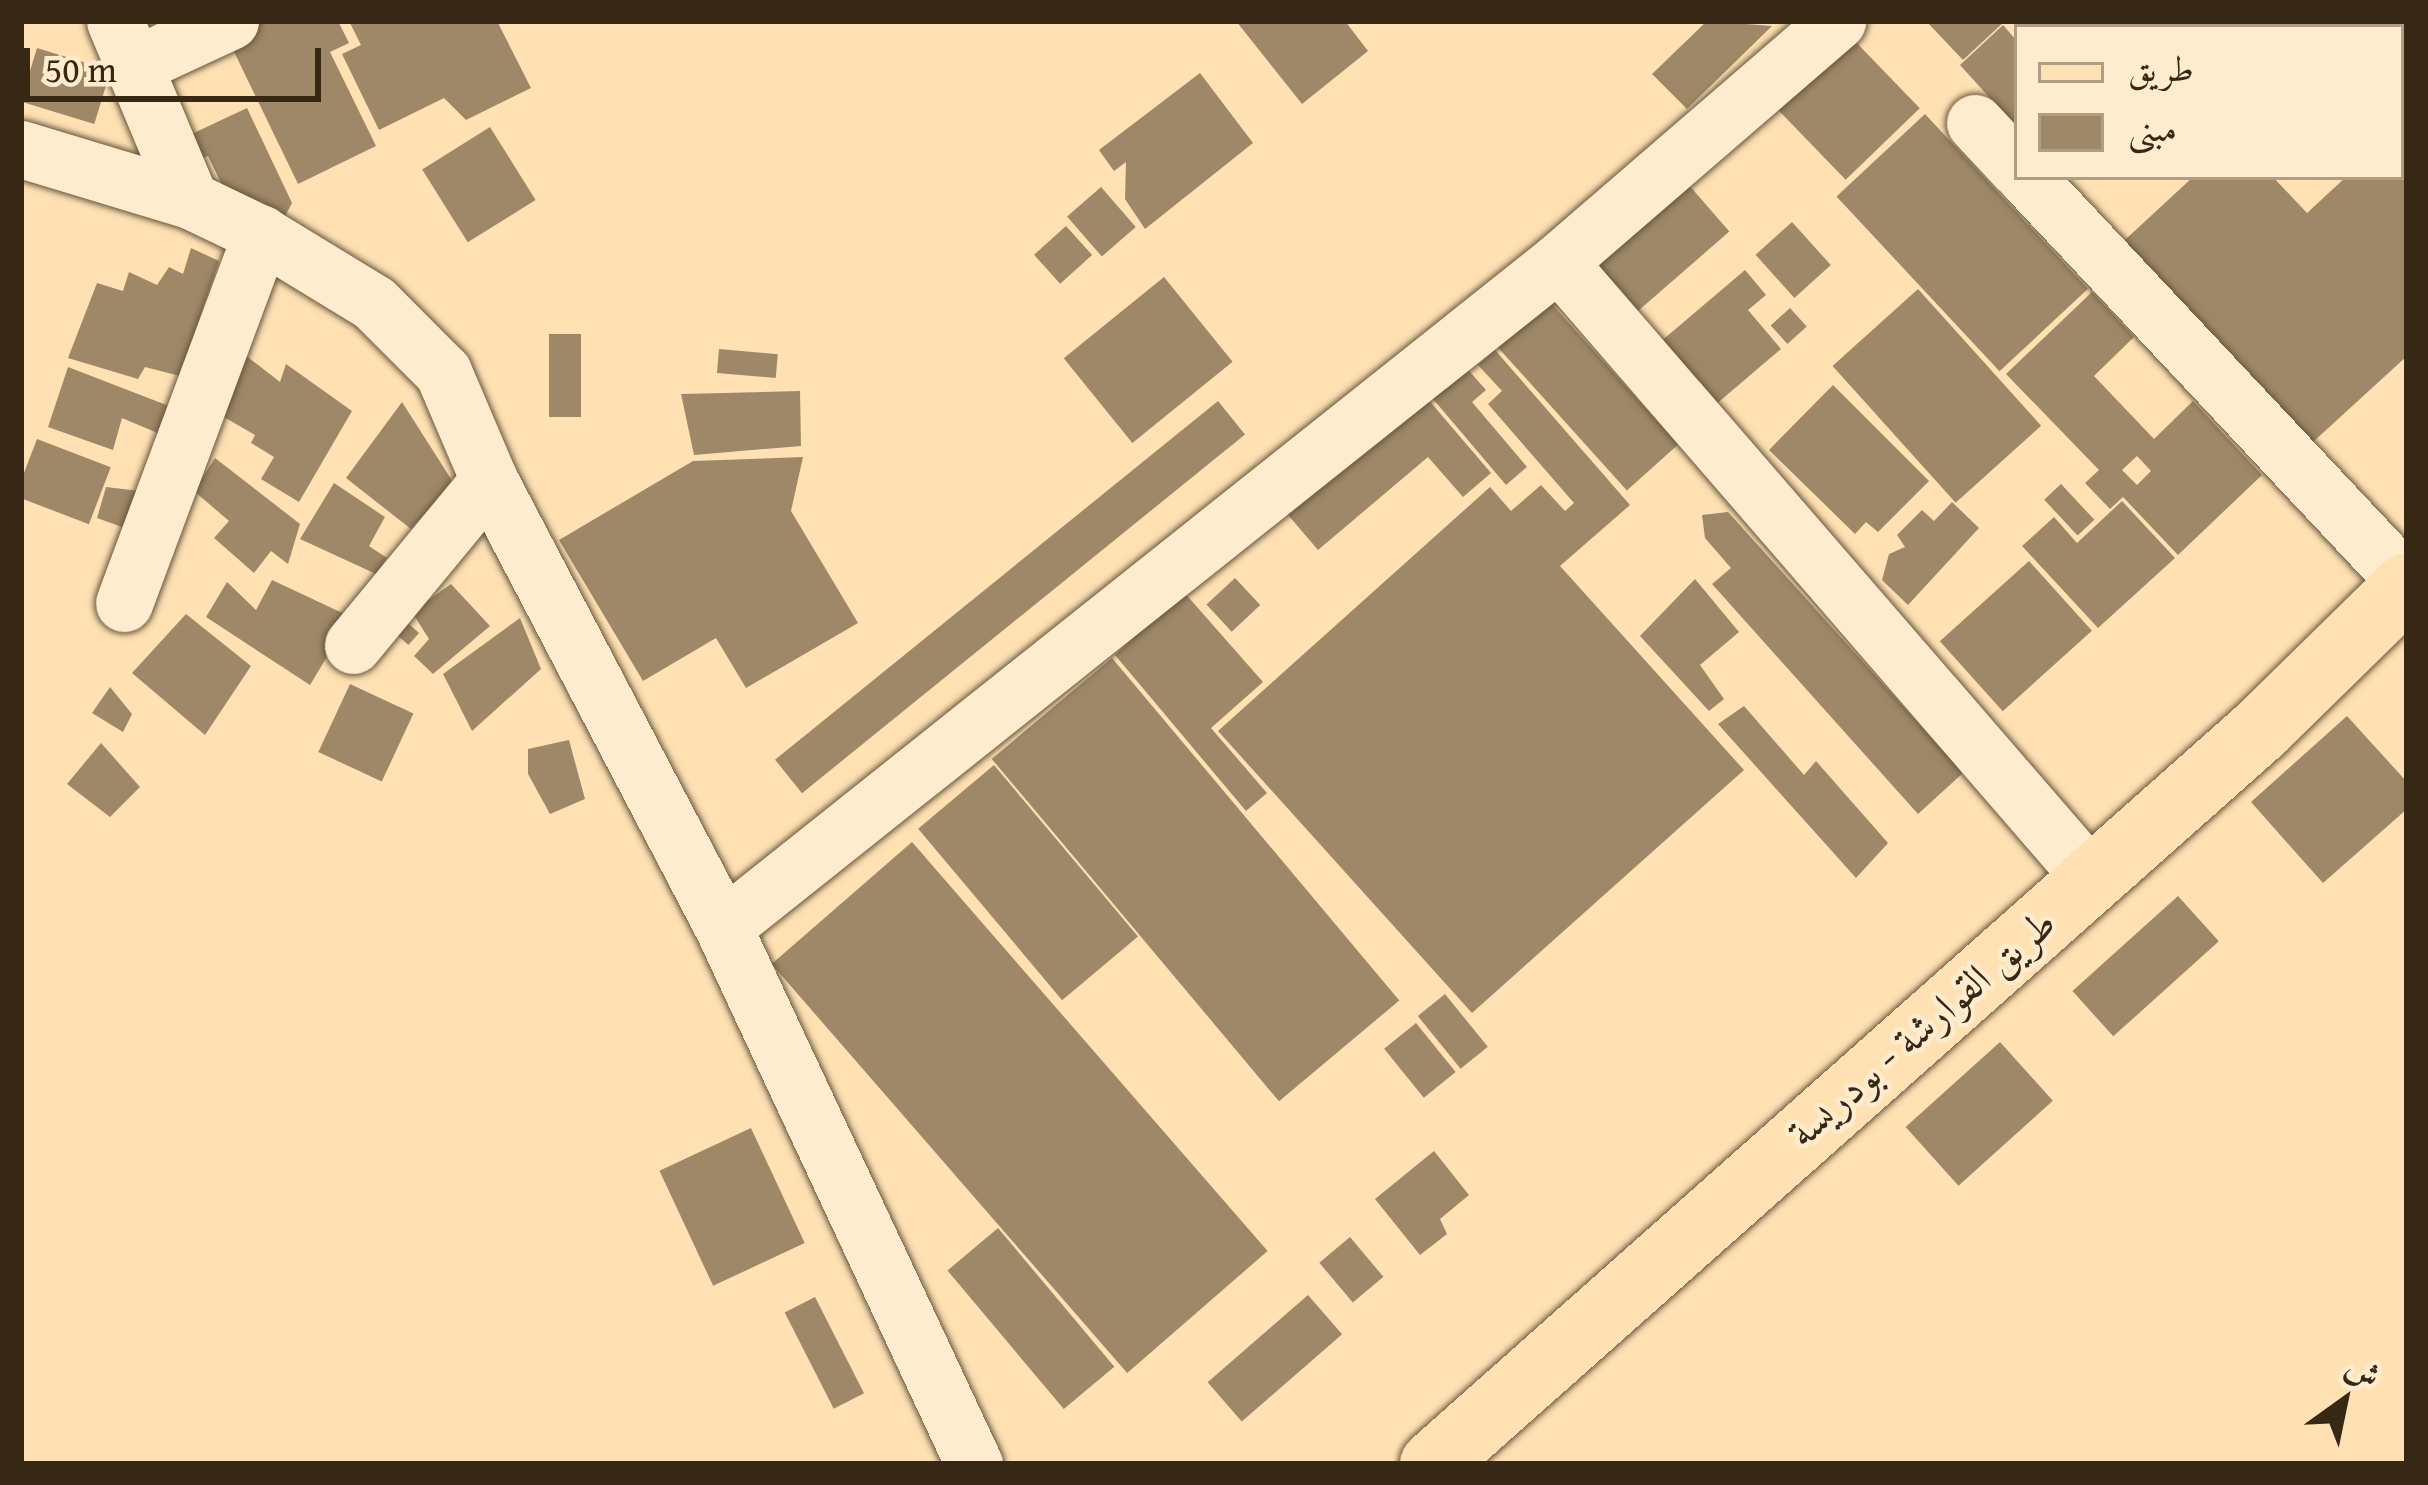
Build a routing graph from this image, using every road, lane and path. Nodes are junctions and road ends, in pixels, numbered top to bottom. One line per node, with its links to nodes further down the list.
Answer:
1 (230, 21): 3 (street)
2 (1837, 21): 10 (street)
3 (124, 43): 8 (street)
4 (1975, 123): 6 (street)
5 (21, 149): 8 (street)
6 (2014, 164)
7 (2029, 180): 12 (street)
8 (190, 200): 9 (street)
9 (261, 234): 11 (street); 13 (street)
10 (1558, 262): 15 (street); 16 (street)
11 (489, 480): 14 (street); 16 (street)
12 (2407, 584): 15 (main road, طريق القوارشة - بودريسة)
13 (124, 603)
14 (353, 645)
15 (2091, 878): 18 (main road, طريق القوارشة - بودريسة)
16 (724, 927): 17 (street)
17 (974, 1464)
18 (1432, 1464)

